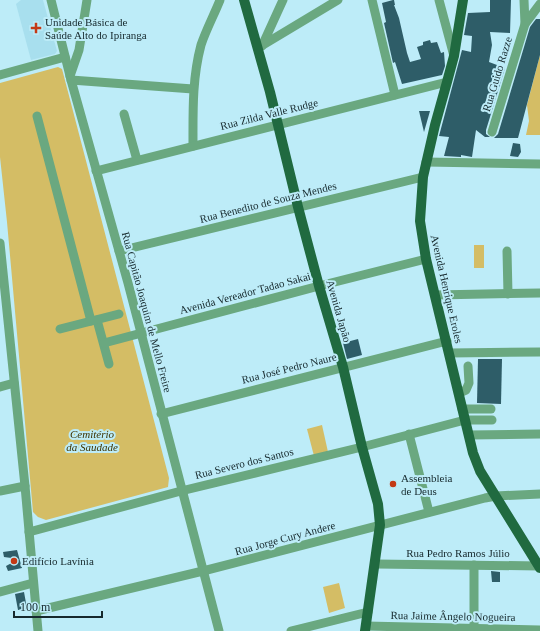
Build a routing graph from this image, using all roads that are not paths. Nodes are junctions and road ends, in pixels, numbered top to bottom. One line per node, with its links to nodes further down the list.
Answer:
1 (50, 0): 15 (street, Rua Capitão Joaquim de Mello Freire)
2 (87, 0): 17 (street)
3 (220, 0): 19 (street)
4 (244, 0): 13 (main road, Avenida Japão)
5 (283, 0): 13 (street)
6 (338, 0): 13 (street)
7 (372, 0): 20 (street)
8 (439, 0): 14 (street)
9 (464, 0): 14 (main road, Avenida Henrique Eroles)
10 (524, 0): 12 (street)
11 (540, 4): 12 (street)
12 (525, 24): 24 (street, Rua Guido Razze)
13 (260, 47): 23 (main road, Avenida Japão)
14 (454, 56): 18 (main road, Avenida Henrique Eroles)
15 (65, 57): 16 (street); 17 (street, Rua Capitão Joaquim de Mello Freire)
16 (0, 75)
17 (70, 78): 19 (street); 29 (street, Rua Capitão Joaquim de Mello Freire)
18 (448, 82): 20 (street, Rua Zilda Valle Rudge); 27 (main road, Avenida Henrique Eroles)
19 (193, 89): 25 (street)
20 (394, 95): 23 (street, Rua Zilda Valle Rudge)
21 (124, 114): 26 (street)
22 (37, 116): 42 (street)
23 (278, 125): 25 (street, Rua Zilda Valle Rudge); 31 (main road, Avenida Japão)
24 (492, 132)
25 (192, 146): 26 (street, Rua Zilda Valle Rudge)
26 (137, 160): 29 (street, Rua Zilda Valle Rudge)
27 (426, 162): 28 (street); 30 (main road, Avenida Henrique Eroles)
28 (540, 164)
29 (96, 171): 33 (street, Rua Capitão Joaquim de Mello Freire)
30 (423, 177): 31 (street, Rua Benedito de Souza Mendes); 35 (main road, Avenida Henrique Eroles)
31 (298, 207): 33 (street, Rua Benedito de Souza Mendes); 37 (main road, Avenida Japão)
32 (0, 244): 36 (street)
33 (119, 251): 44 (street, Rua Capitão Joaquim de Mello Freire)
34 (507, 251): 39 (street)
35 (426, 259): 37 (street, Avenida Vereador Tadao Sakai); 40 (main road, Avenida Henrique Eroles)
36 (2, 282): 52 (street)
37 (319, 286): 44 (street, Avenida Vereador Tadao Sakai); 51 (main road, Avenida Japão)
38 (540, 293): 39 (street)
39 (508, 294): 40 (street)
40 (436, 295): 45 (main road, Avenida Henrique Eroles)
41 (119, 314): 42 (street)
42 (94, 320): 43 (street); 46 (street)
43 (60, 329)
44 (140, 334): 46 (street, Avenida Vereador Tadao Sakai); 57 (street, Rua Capitão Joaquim de Mello Freire)
45 (447, 341): 48 (main road, Avenida Henrique Eroles); 51 (street, Rua José Pedro Naure)
46 (104, 343): 49 (street)
47 (540, 352): 48 (street)
48 (450, 353): 54 (main road, Avenida Henrique Eroles)
49 (109, 364)
50 (468, 366): 54 (street)
51 (343, 367): 57 (street, Rua José Pedro Naure); 63 (main road, Avenida Japão)
52 (14, 384): 53 (street); 64 (street)
53 (0, 387)
54 (459, 394): 55 (main road, Avenida Henrique Eroles)
55 (462, 409): 56 (street); 58 (main road, Avenida Henrique Eroles)
56 (491, 409)
57 (161, 414): 66 (street, Rua Capitão Joaquim de Mello Freire)
58 (465, 420): 59 (street, Rua Severo dos Santos); 60 (street, Rua Severo dos Santos); 62 (main road, Avenida Henrique Eroles)
59 (492, 420)
60 (409, 434): 63 (street, Rua Severo dos Santos); 69 (street)
61 (540, 434): 62 (street)
62 (469, 435): 68 (main road, Avenida Henrique Eroles)
63 (362, 447): 66 (street, Rua Severo dos Santos); 70 (main road, Avenida Japão)
64 (25, 486): 65 (street); 71 (street)
65 (0, 491)
66 (181, 491): 71 (street, Rua Severo dos Santos); 75 (street, Rua Capitão Joaquim de Mello Freire)
67 (540, 494): 68 (street, Rua Jorge Cury Andere)
68 (496, 496): 69 (street, Rua Jorge Cury Andere); 74 (main road, Avenida Henrique Eroles)
69 (429, 512): 70 (street, Rua Jorge Cury Andere)
70 (380, 525): 72 (main road, Avenida Japão); 75 (street, Rua Jorge Cury Andere)
71 (29, 532): 76 (street)
72 (376, 564): 73 (street, Rua Pedro Ramos Júlio); 79 (main road, Avenida Japão)
73 (474, 565): 74 (street, Rua Pedro Ramos Júlio); 81 (street)
74 (540, 566)
75 (203, 571): 78 (street, Rua Jorge Cury Andere); 84 (street, Rua Capitão Joaquim de Mello Freire)
76 (33, 583): 77 (street); 78 (street)
77 (0, 592)
78 (36, 612): 83 (street)
79 (368, 612): 80 (main road, Avenida Japão); 85 (street)
80 (366, 628): 81 (street, Rua Jaime Ângelo Nogueira)
81 (474, 630): 82 (street, Rua Jaime Ângelo Nogueira)
82 (540, 630)
83 (38, 631)
84 (219, 631)
85 (290, 631)

